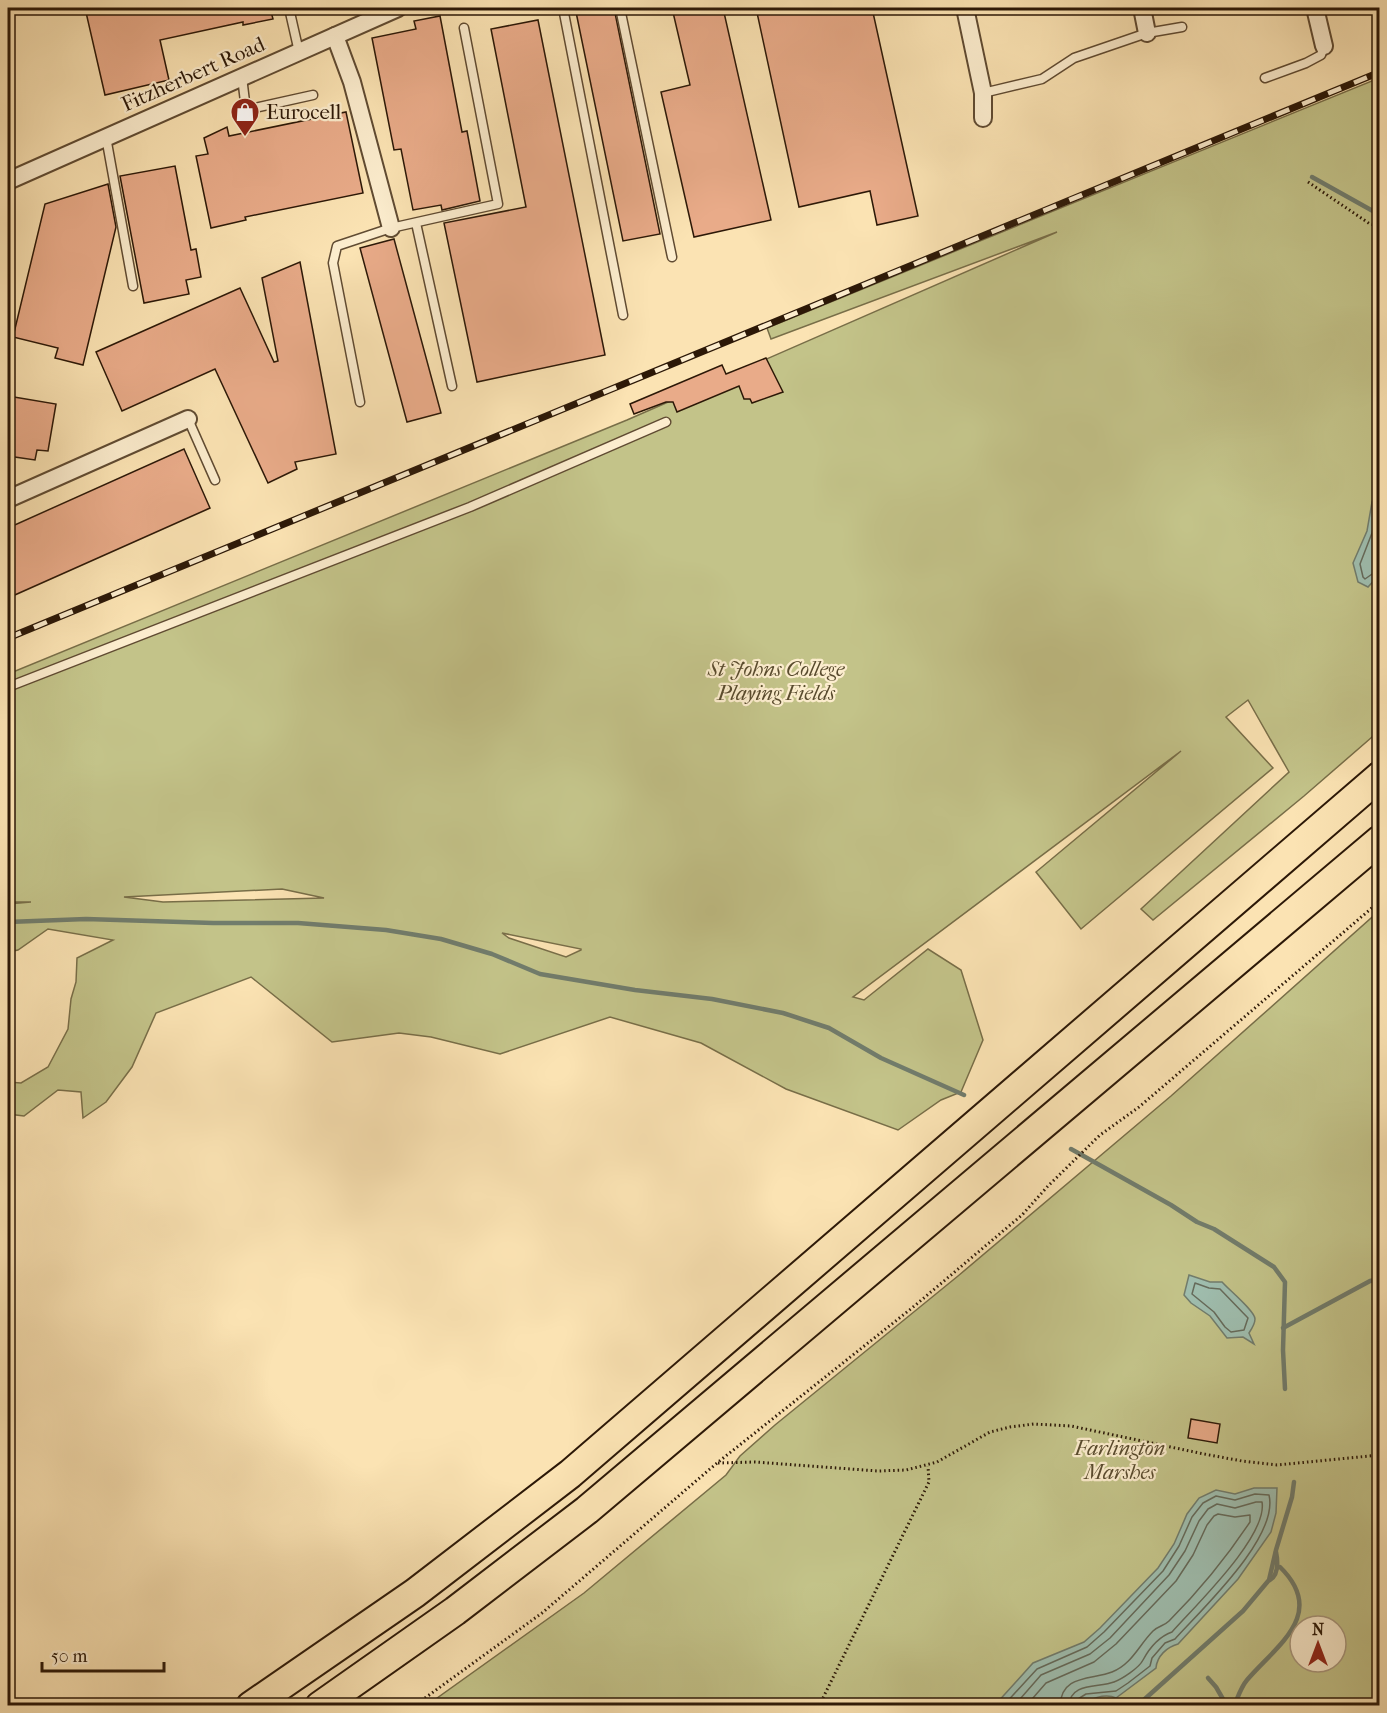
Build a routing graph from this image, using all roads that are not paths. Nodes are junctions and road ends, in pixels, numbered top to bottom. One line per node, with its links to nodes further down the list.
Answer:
1 (289, 8): 13 (lane)
2 (398, 8): 11 (street, Fitzherbert Road)
3 (563, 8): 25 (lane)
4 (620, 8): 23 (lane)
5 (965, 8): 16 (street)
6 (1142, 8): 10 (street)
7 (1315, 8): 12 (street)
8 (1182, 27): 10 (lane)
9 (464, 28): 21 (lane)
10 (1147, 33): 16 (lane)
11 (335, 36): 13 (street, Fitzherbert Road); 22 (street)
12 (1324, 46): 15 (lane)
13 (299, 52): 14 (street, Fitzherbert Road)
14 (242, 77): 17 (lane); 19 (street, Fitzherbert Road)
15 (1265, 78)
16 (983, 93): 18 (street)
17 (313, 95)
18 (983, 118)
19 (106, 137): 20 (street, Fitzherbert Road); 24 (lane)
20 (8, 181)
21 (416, 222): 22 (lane); 26 (lane)
22 (391, 228): 27 (lane)
23 (672, 257)
24 (133, 286)
25 (623, 315)
26 (452, 386)
27 (360, 402)
28 (188, 418): 30 (lane); 31 (street)
29 (666, 422): 32 (lane)
30 (215, 480)
31 (8, 499)
32 (8, 687)
33 (1380, 776): 35 (highway)
34 (1380, 840): 36 (highway)
35 (251, 1706)
36 (320, 1706)

